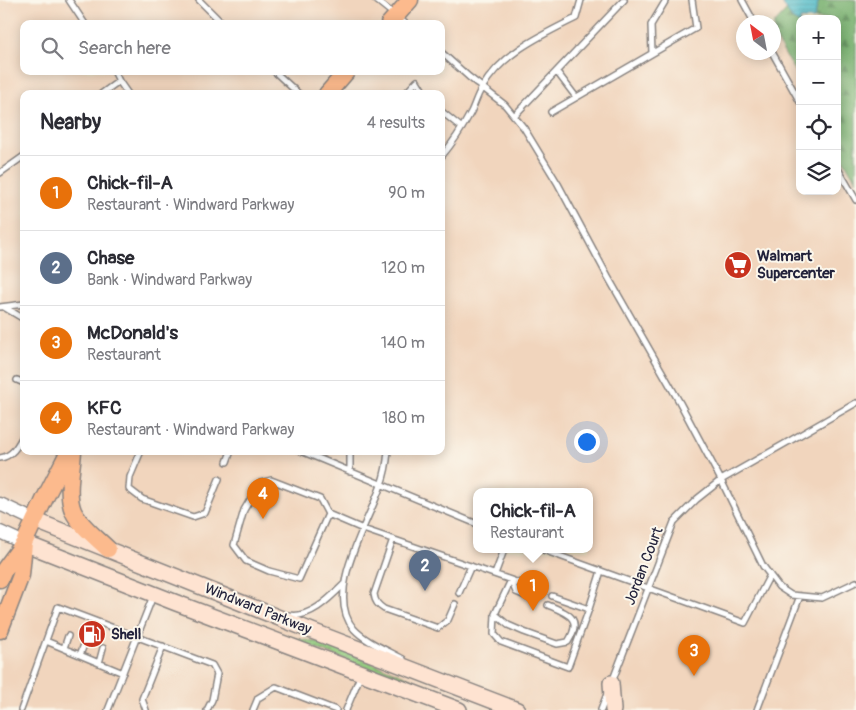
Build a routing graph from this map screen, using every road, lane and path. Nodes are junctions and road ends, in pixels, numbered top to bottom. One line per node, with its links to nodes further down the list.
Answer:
1 (69, 0): 11 (lane)
2 (199, 0): 12 (lane)
3 (376, 0): 13 (lane)
4 (410, 0): 14 (main road)
5 (582, 0): 23 (lane)
6 (624, 0): 18 (lane)
7 (666, 0): 15 (lane)
8 (692, 0): 15 (lane)
9 (742, 0): 10 (lane)
10 (750, 15)
11 (82, 20)
12 (219, 20)
13 (396, 20)
14 (398, 20)
15 (652, 53): 31 (lane)
16 (445, 55): 23 (lane)
17 (776, 60): 30 (lane)
18 (557, 72): 31 (lane); 34 (lane)
19 (116, 75): 22 (lane)
20 (278, 75): 26 (lane)
21 (344, 75): 27 (main road)
22 (119, 81): 24 (lane); 25 (lane)
23 (482, 87): 34 (lane); 35 (lane)
24 (107, 90)
25 (125, 90)
26 (295, 90)
27 (330, 90)
28 (409, 90): 29 (lane)
29 (423, 90)
30 (796, 95)
31 (576, 97): 32 (lane)
32 (551, 112)
33 (445, 114): 35 (lane)
34 (514, 116): 60 (lane)
35 (462, 128): 36 (lane)
36 (445, 152)
37 (20, 159): 38 (lane)
38 (0, 173)
39 (841, 174): 40 (lane)
40 (856, 200)
41 (20, 305): 42 (lane)
42 (2, 307): 43 (lane)
43 (20, 317)
44 (17, 380): 45 (lane)
45 (20, 381)
46 (856, 403): 60 (lane, Jordan Court)
47 (20, 441): 55 (lane)
48 (67, 455): 64 (main road)
49 (74, 455): 70 (main road)
50 (139, 455): 59 (lane)
51 (230, 455): 57 (lane)
52 (311, 455): 56 (lane)
53 (350, 455): 58 (lane)
54 (387, 455): 61 (lane)
55 (0, 458)
56 (318, 458): 58 (lane)
57 (227, 462)
58 (350, 472): 61 (lane)
59 (219, 479)
60 (721, 480): 76 (lane); 82 (lane, Jordan Court)
61 (381, 485): 65 (lane); 66 (lane)
62 (0, 504): 64 (street, Windward Parkway)
63 (328, 514): 63 (lane); 66 (lane)
64 (34, 520): 69 (main road); 70 (main road, Windward Parkway)
65 (473, 522)
66 (363, 529): 68 (lane); 80 (lane)
67 (0, 532): 69 (street, Windward Parkway)
68 (393, 539): 73 (lane); 88 (lane)
69 (24, 542): 77 (main road); 84 (main road, Windward Parkway); 93 (main road)
70 (108, 549): 90 (main road, Windward Parkway)
71 (503, 553): 75 (lane)
72 (551, 553): 74 (lane)
73 (471, 566): 75 (lane); 83 (lane)
74 (601, 571): 82 (lane); 91 (lane)
75 (495, 574): 78 (lane)
76 (770, 575): 82 (lane); 86 (lane)
77 (0, 579)
78 (511, 580): 81 (lane); 87 (lane); 92 (lane)
79 (856, 582): 86 (lane)
80 (344, 584): 90 (lane); 106 (lane)
81 (532, 588)
82 (648, 588): 105 (lane, Jordan Court)
83 (458, 593)
84 (153, 594): 95 (lane); 104 (main road, Windward Parkway)
85 (552, 596): 91 (lane)
86 (800, 596): 118 (lane)
87 (528, 598)
88 (455, 604)
89 (548, 605): 92 (lane)
90 (253, 608): 106 (main road, Windward Parkway)
91 (589, 609): 92 (lane)
92 (495, 614)
93 (0, 630)
94 (68, 636): 99 (lane)
95 (137, 636): 96 (lane); 98 (lane); 103 (lane)
96 (46, 641): 99 (lane); 108 (lane)
97 (85, 642): 101 (lane)
98 (163, 646): 107 (lane); 110 (lane)
99 (64, 648): 101 (lane)
100 (103, 648): 102 (lane)
101 (80, 655): 102 (lane)
102 (99, 663): 103 (lane)
103 (123, 673): 109 (lane)
104 (361, 673): 113 (lane); 114 (main road, Windward Parkway)
105 (612, 683): 116 (lane, Jordan Court); 117 (main road)
106 (450, 685): 115 (main road, Windward Parkway)
107 (146, 709)
108 (21, 710)
109 (108, 710)
110 (207, 710)
111 (253, 710): 112 (lane)
112 (336, 710)
113 (346, 710)
114 (459, 710)
115 (517, 710)
116 (601, 710)
117 (614, 710)
118 (757, 710)

